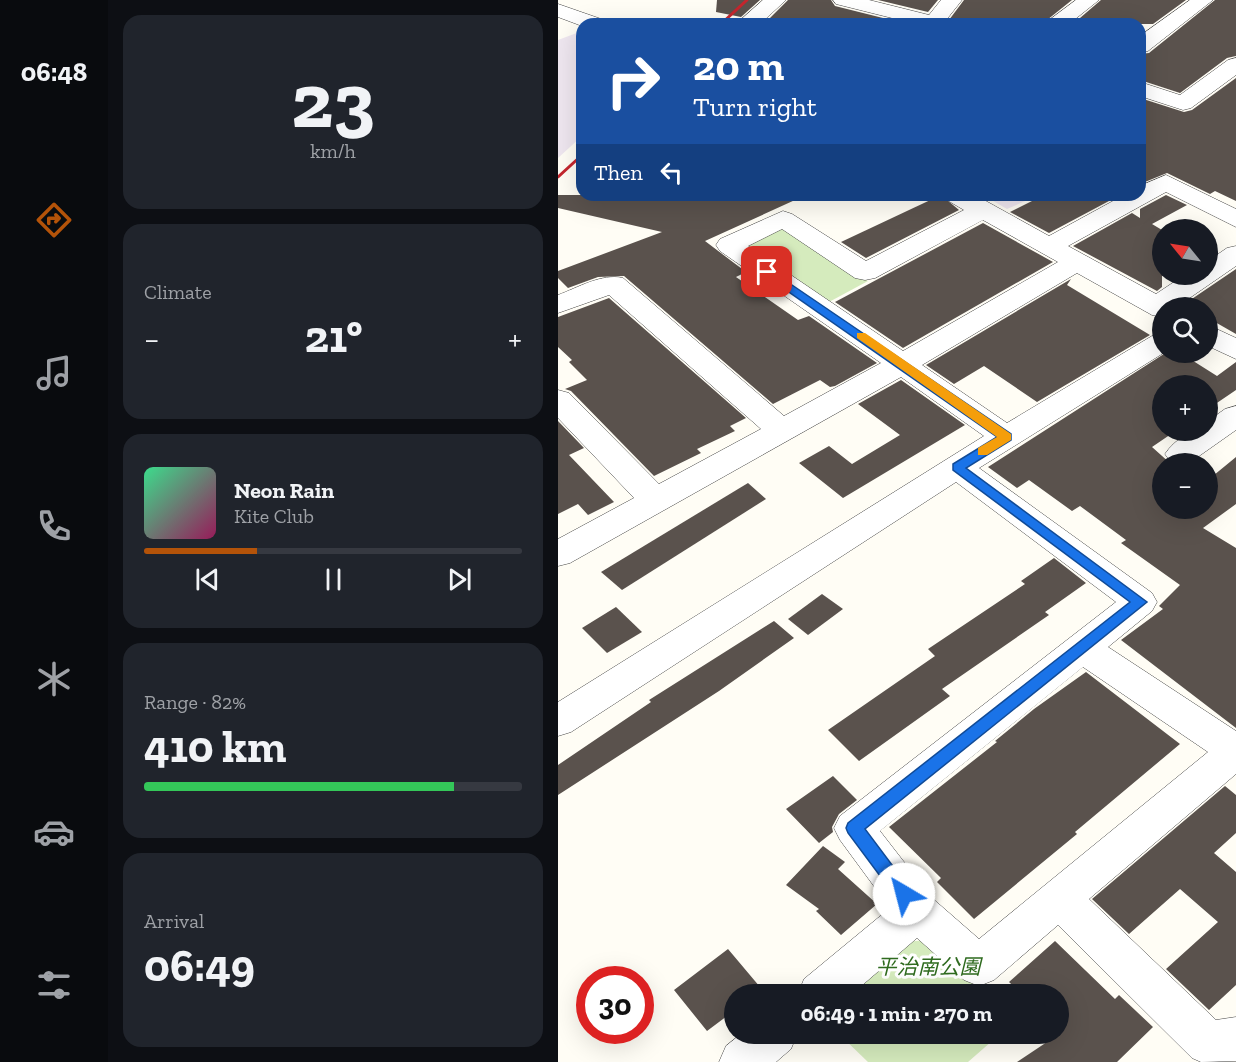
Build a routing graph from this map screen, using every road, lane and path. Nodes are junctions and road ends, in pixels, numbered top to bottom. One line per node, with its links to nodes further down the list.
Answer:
1 (776, 0): 8 (street)
2 (843, 0): 9 (street)
3 (952, 0): 10 (street)
4 (1089, 0): 11 (street)
5 (1203, 0): 14 (street)
6 (558, 10): 7 (street)
7 (576, 18)
8 (754, 18)
9 (917, 18)
10 (937, 18)
11 (1064, 18)
12 (576, 28): 13 (street)
13 (558, 34)
14 (1146, 42)
15 (1236, 65): 16 (street)
16 (1146, 90)
17 (1146, 193): 21 (street)
18 (967, 201): 20 (street)
19 (1131, 201): 22 (street)
20 (983, 210): 22 (street); 33 (street)
21 (1236, 219)
22 (1049, 246): 24 (street)
23 (1236, 254): 25 (street)
24 (1077, 261): 28 (street); 33 (street)
25 (1218, 266)
26 (1191, 285): 27 (street)
27 (1175, 297)
28 (1152, 303)
29 (558, 305): 36 (street)
30 (1218, 340): 32 (street)
31 (1152, 348): 37 (street)
32 (1236, 350)
33 (902, 364): 36 (street); 37 (street)
34 (558, 400): 40 (street)
35 (1236, 416): 38 (street)
36 (781, 430): 40 (street)
37 (1006, 437): 39 (street)
38 (1182, 453)
39 (957, 467): 42 (street); 43 (street)
40 (655, 500): 41 (street)
41 (558, 554)
42 (1083, 648): 44 (street); 45 (street)
43 (558, 722)
44 (1060, 898): 45 (street); 47 (street)
45 (917, 911): 46 (street)
46 (832, 984)
47 (1236, 1038)
48 (763, 1044): 49 (street)
49 (742, 1062)

